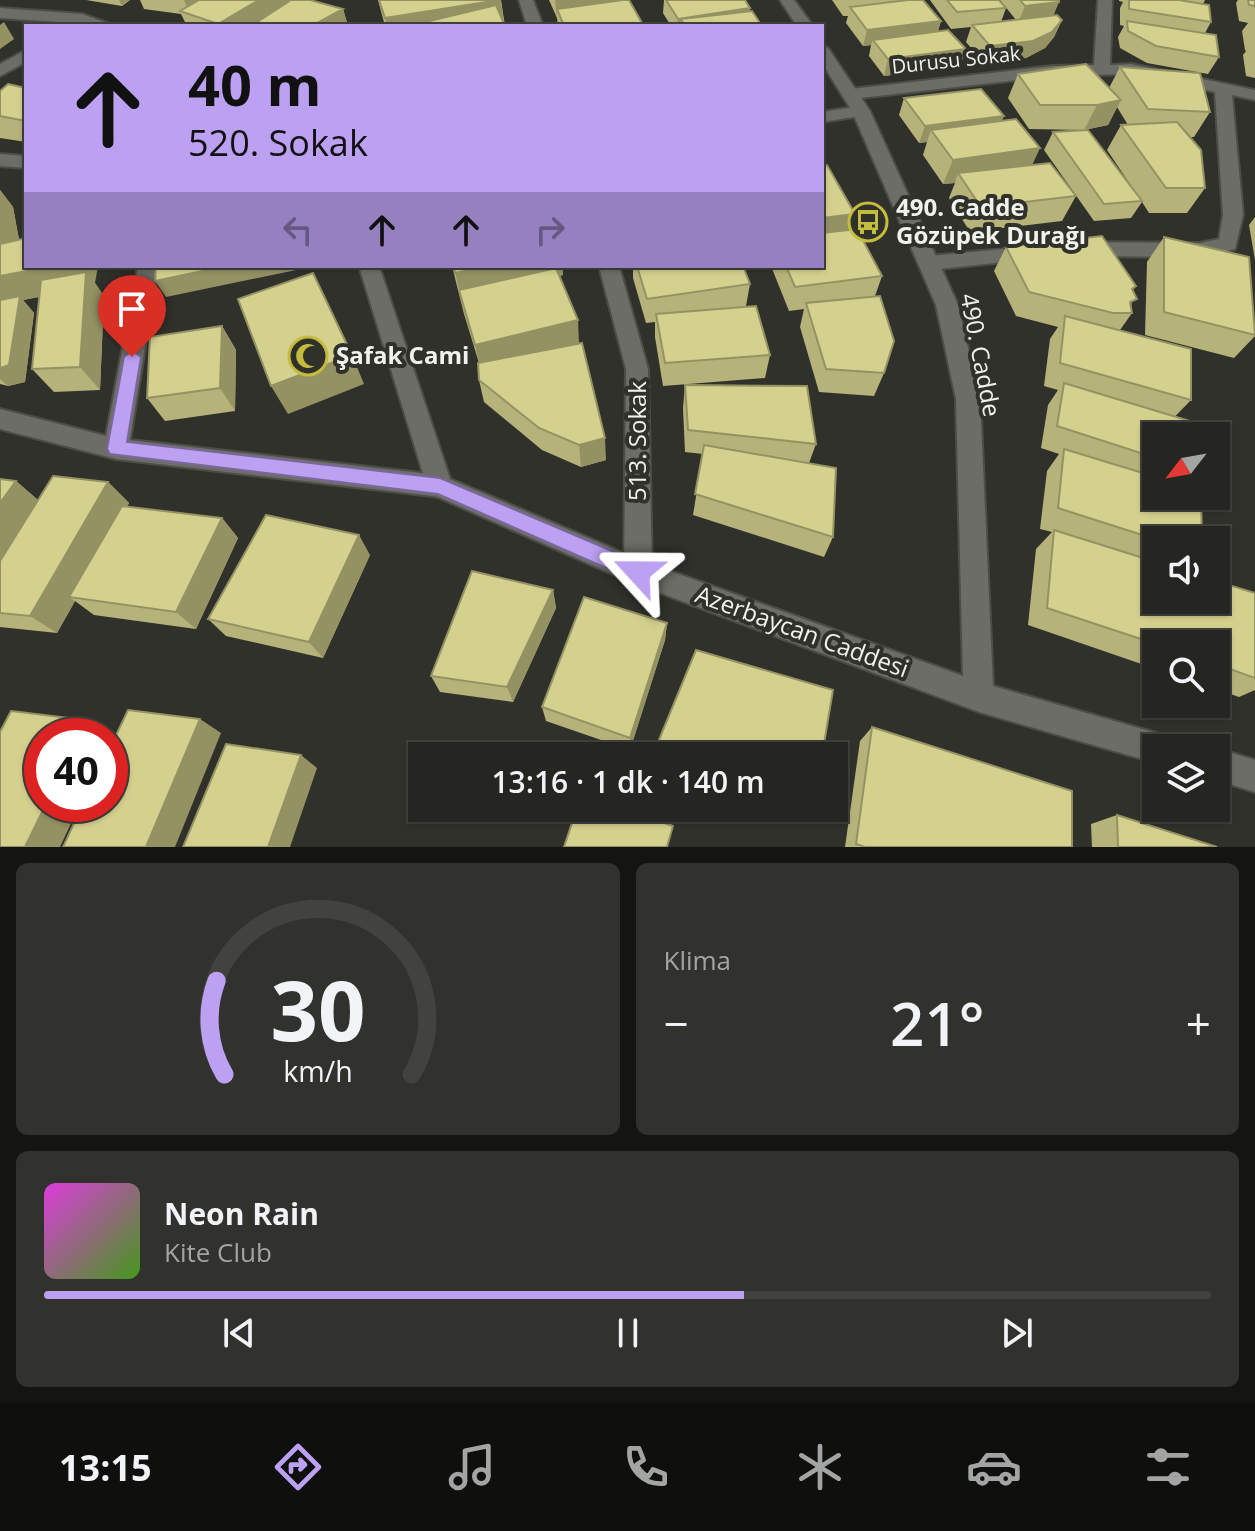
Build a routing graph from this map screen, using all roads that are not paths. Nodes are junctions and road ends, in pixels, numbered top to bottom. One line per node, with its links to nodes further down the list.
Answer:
1 (526, 0): 6 (street)
2 (787, 0): 7 (street)
3 (1105, 0): 10 (street)
4 (0, 13): 5 (street)
5 (77, 22)
6 (534, 24)
7 (804, 24)
8 (824, 54): 14 (street, 490. Cadde)
9 (24, 56): 11 (street)
10 (1102, 70): 12 (street, Durusu Sokak); 14 (street, Durusu Sokak)
11 (0, 71)
12 (1223, 89): 13 (street, Durusu Sokak); 18 (street)
13 (1255, 95)
14 (856, 102): 15 (street, Durusu Sokak); 18 (street, 490. Cadde)
15 (824, 116)
16 (0, 160): 17 (street)
17 (24, 162)
18 (930, 263): 26 (street, 490. Cadde)
19 (148, 268): 23 (street)
20 (370, 268): 24 (street)
21 (610, 268): 25 (street, 513. Sokak)
22 (0, 419): 23 (street, Azerbaycan Caddesi)
23 (116, 449): 24 (street, Azerbaycan Caddesi)
24 (440, 486): 25 (street, Azerbaycan Caddesi)
25 (638, 572): 26 (street, Azerbaycan Caddesi)
26 (979, 697): 27 (street, Azerbaycan Caddesi)
27 (1142, 743)
28 (1230, 768): 29 (street)
29 (1255, 776)

